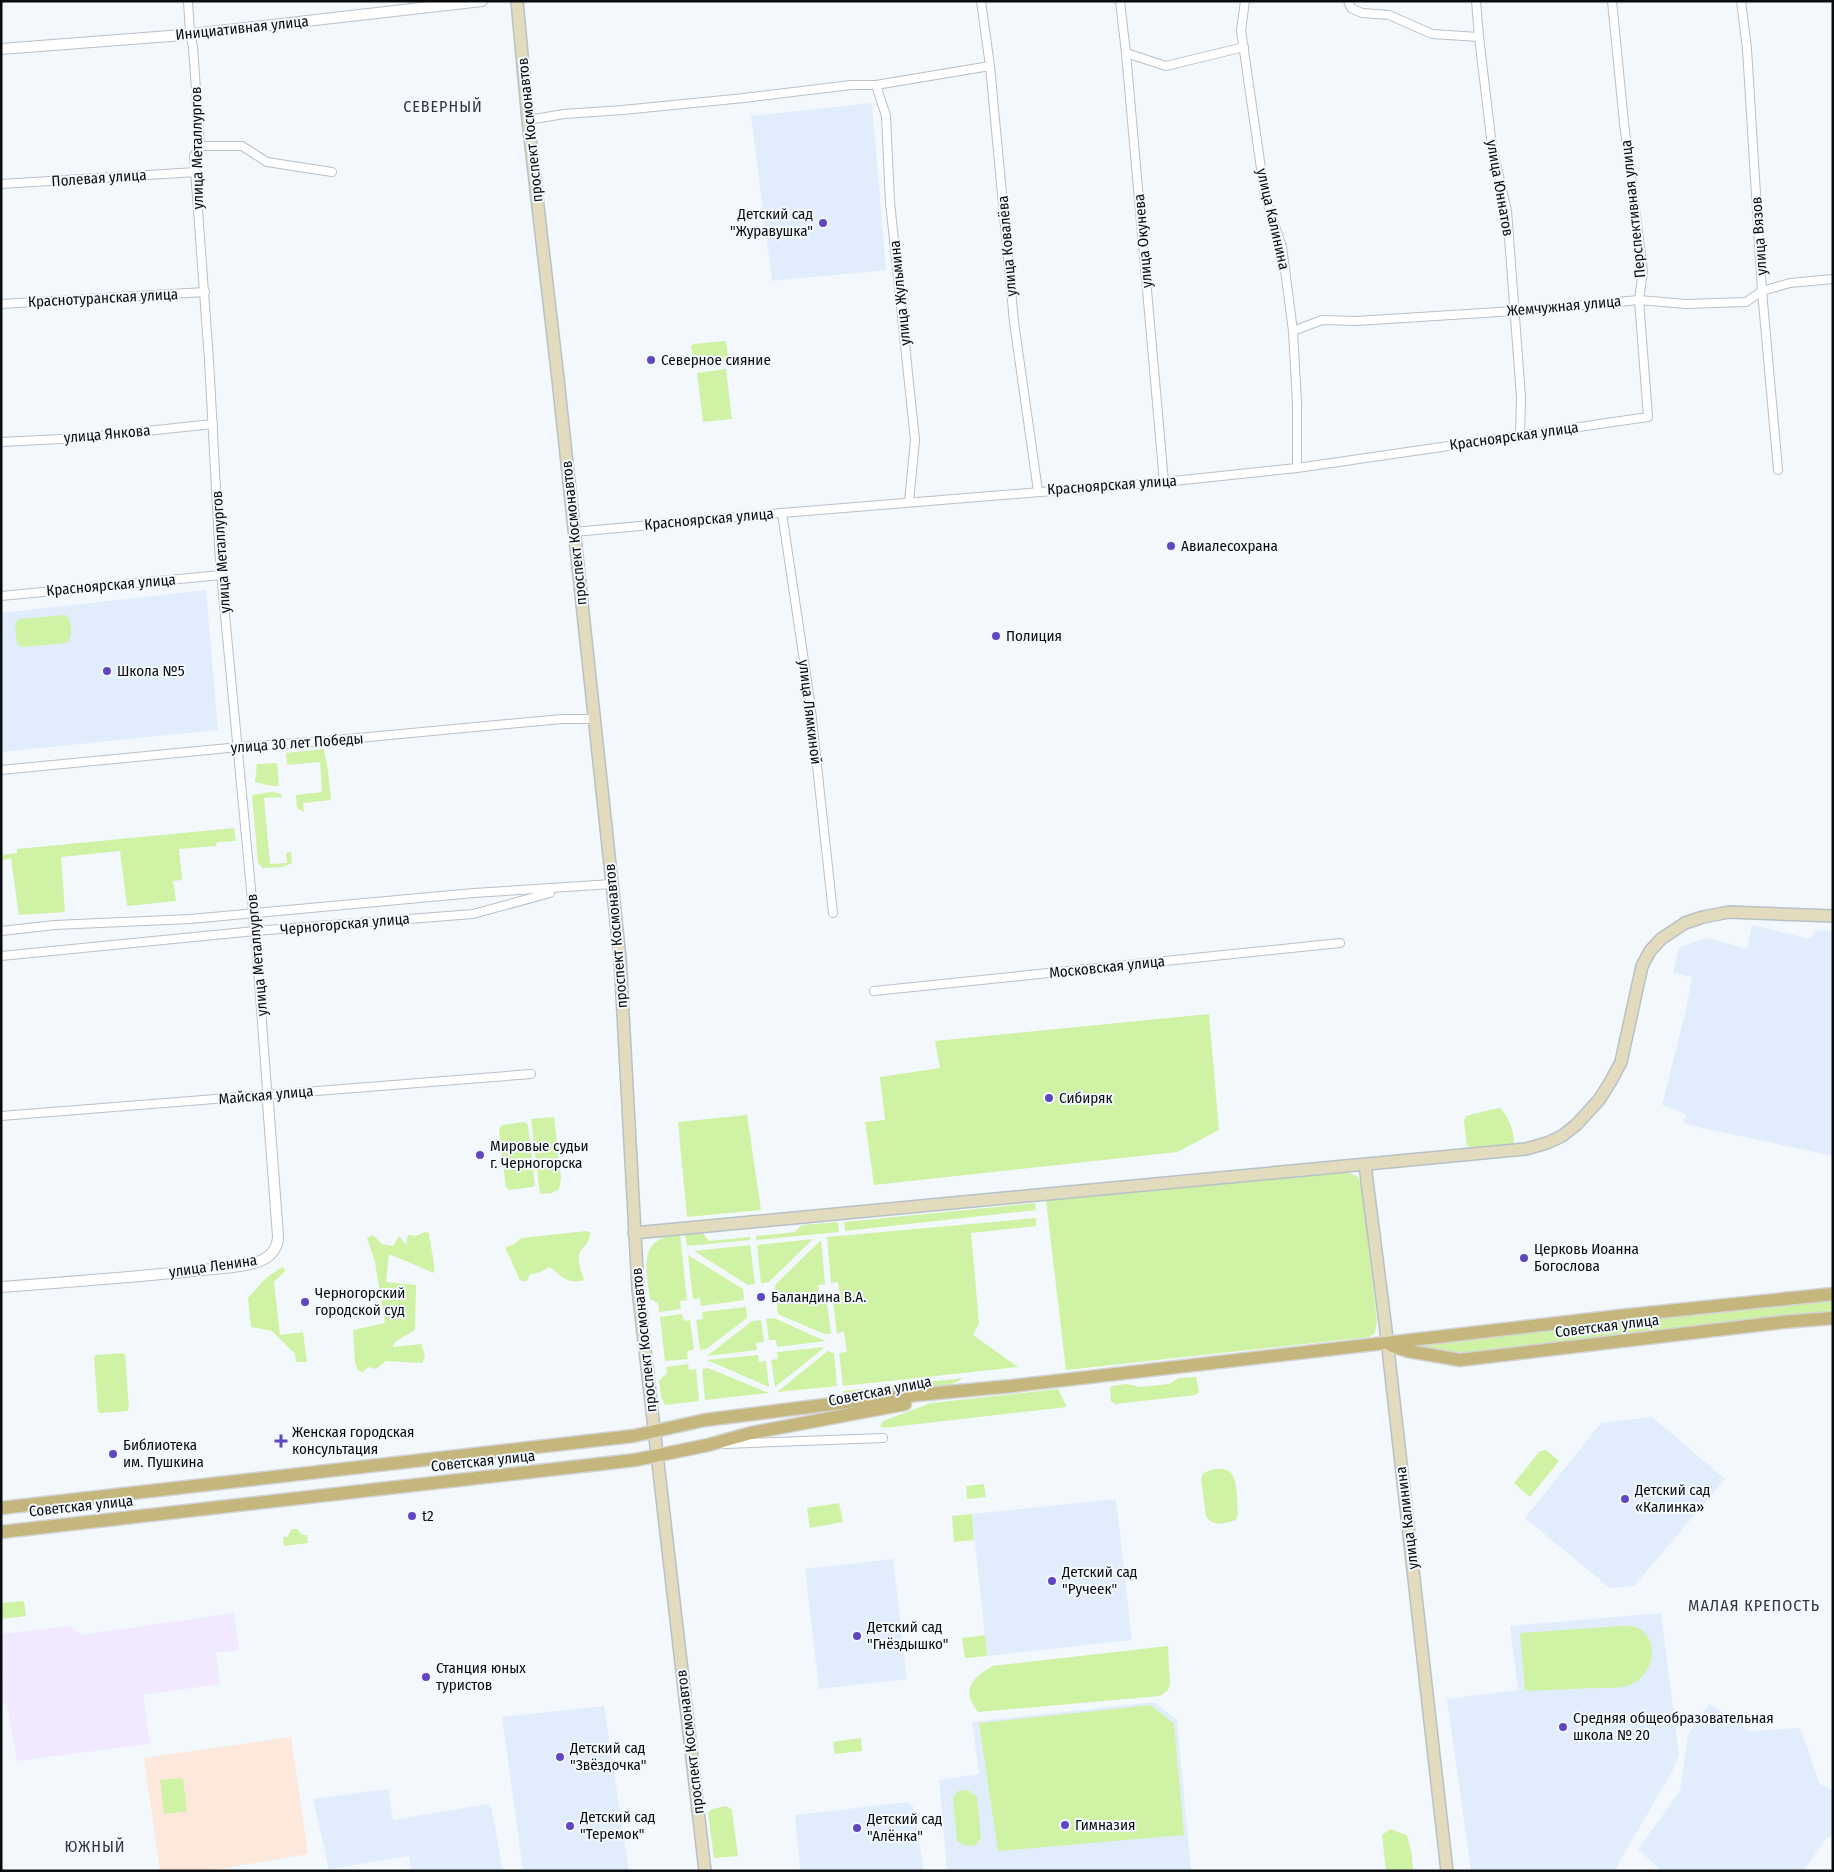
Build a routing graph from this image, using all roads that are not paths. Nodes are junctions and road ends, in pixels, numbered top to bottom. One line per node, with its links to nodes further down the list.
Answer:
1 (188, 1): 11 (street, улица Металлургов)
2 (482, 1): 11 (street, Инициативная улица)
3 (517, 1): 18 (main road, проспект Космонавтов)
4 (981, 1): 16 (street, улица Ковалёва)
5 (1120, 1): 15 (street, улица Окунева)
6 (1245, 1): 13 (street, улица Калинина)
7 (1348, 1): 12 (street)
8 (1476, 1): 12 (street, улица Юннатов)
9 (1612, 1): 26 (street, Перспективная улица)
10 (1741, 1): 24 (street, улица Вязов)
11 (190, 34): 14 (street, Инициативная улица); 19 (street, улица Металлургов)
12 (1478, 37): 28 (street, улица Юннатов)
13 (1244, 47): 15 (street); 29 (street, улица Калинина)
14 (1, 50)
15 (1126, 53): 36 (street, улица Окунева)
16 (990, 66): 17 (street); 37 (street, улица Ковалёва)
17 (876, 85): 18 (street); 38 (street, улица Жульмина)
18 (528, 120): 40 (main road, проспект Космонавтов)
19 (200, 146): 20 (street, улица Металлургов); 21 (street)
20 (196, 172): 22 (street, Полевая улица); 25 (street, улица Металлургов)
21 (332, 172)
22 (1, 184)
23 (1833, 279): 24 (street, Жемчужная улица)
24 (1762, 291): 26 (street, Жемчужная улица); 35 (street, улица Вязов)
25 (205, 292): 27 (street, Краснотуранская улица); 31 (street, улица Металлургов)
26 (1640, 300): 28 (street, Жемчужная улица); 30 (street, Перспективная улица)
27 (1, 304)
28 (1515, 311): 29 (street, Жемчужная улица); 32 (street, улица Юннатов)
29 (1293, 331): 34 (street, улица Калинина)
30 (1648, 416): 32 (street, Красноярская улица)
31 (213, 424): 33 (street, улица Янкова); 41 (street, улица Металлургов)
32 (1520, 434): 34 (street, Красноярская улица)
33 (1, 442)
34 (1297, 468): 36 (street, Красноярская улица)
35 (1778, 470)
36 (1164, 482): 37 (street, Красноярская улица)
37 (1038, 491): 38 (street, Красноярская улица)
38 (909, 502): 39 (street, Красноярская улица)
39 (782, 513): 40 (street, Красноярская улица); 49 (street, улица Лямкиной)
40 (574, 532): 43 (main road, проспект Космонавтов)
41 (221, 575): 42 (street, Красноярская улица); 44 (street, улица Металлургов)
42 (1, 596)
43 (594, 719): 44 (street, улица 30 лет Победы); 46 (main road, проспект Космонавтов)
44 (239, 747): 45 (street, улица 30 лет Победы); 48 (street, улица Металлургов)
45 (1, 770)
46 (612, 884): 47 (street, Черногорская улица); 60 (main road, проспект Космонавтов)
47 (566, 888): 48 (street, Черногорская улица); 52 (street, Черногорская улица)
48 (254, 913): 51 (street, Черногорская улица); 52 (street, улица Металлургов)
49 (833, 913)
50 (1833, 916): 59 (main road)
51 (1, 931)
52 (256, 931): 54 (street, Черногорская улица); 57 (street, улица Металлургов)
53 (1340, 942): 55 (street, Московская улица)
54 (1, 956)
55 (874, 991)
56 (530, 1074): 57 (street, Майская улица)
57 (268, 1099): 58 (street, Майская улица); 61 (street, улица Ленина)
58 (1, 1116)
59 (1365, 1165): 60 (main road); 64 (main road, улица Калинина)
60 (634, 1233): 66 (main road, проспект Космонавтов)
61 (1, 1288)
62 (1833, 1294): 64 (main road, Советская улица)
63 (1833, 1318): 64 (main road, Советская улица)
64 (1387, 1344): 65 (main road, Советская улица); 73 (main road, улица Калинина)
65 (964, 1391): 66 (main road, Советская улица); 68 (main road, Советская улица)
66 (654, 1431): 69 (main road, проспект Космонавтов); 70 (main road, Советская улица)
67 (883, 1438): 68 (street)
68 (708, 1445): 69 (main road, Советская улица)
69 (657, 1456): 71 (main road, Советская улица); 72 (main road, проспект Космонавтов)
70 (1, 1508)
71 (1, 1532)
72 (706, 1871)
73 (1447, 1871)

